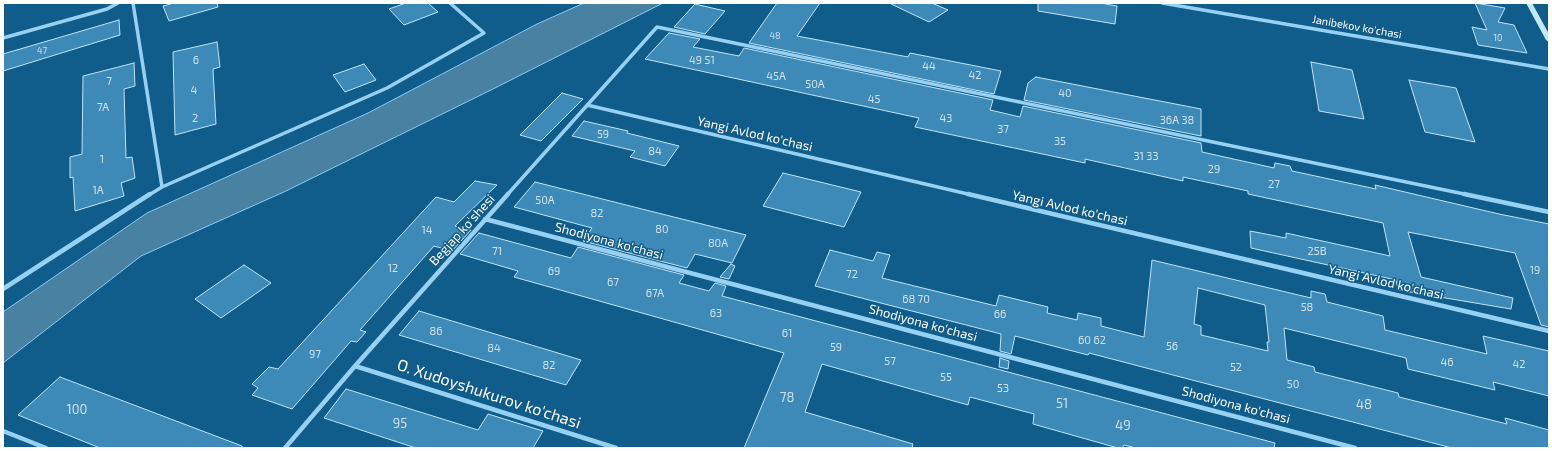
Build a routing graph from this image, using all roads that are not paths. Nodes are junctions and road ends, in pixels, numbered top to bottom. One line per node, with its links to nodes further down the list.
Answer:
1 (118, 3): 7 (street)
2 (133, 3): 10 (street)
3 (450, 3): 10 (street)
4 (1162, 3): 8 (street, Janibekov ko'chasi)
5 (1529, 3): 6 (street)
6 (1548, 37)
7 (3, 38)
8 (1549, 69)
9 (587, 105): 11 (street, Begjap ko'shesi); 12 (street, Begjap ko'shesi); 14 (street, Yangi Avlod ko'chasi)
10 (162, 187): 13 (street)
11 (1549, 212)
12 (485, 219): 15 (street, Begjap ko'shesi); 20 (street, Shodiyona ko'chasi)
13 (3, 289)
14 (1549, 331)
15 (355, 366): 18 (street, Begjap ko'shesi); 19 (street, O. Xudoyshukurov ko'chasi)
16 (3, 431): 17 (street)
17 (46, 448)
18 (285, 448)
19 (616, 448)
20 (1355, 448)

